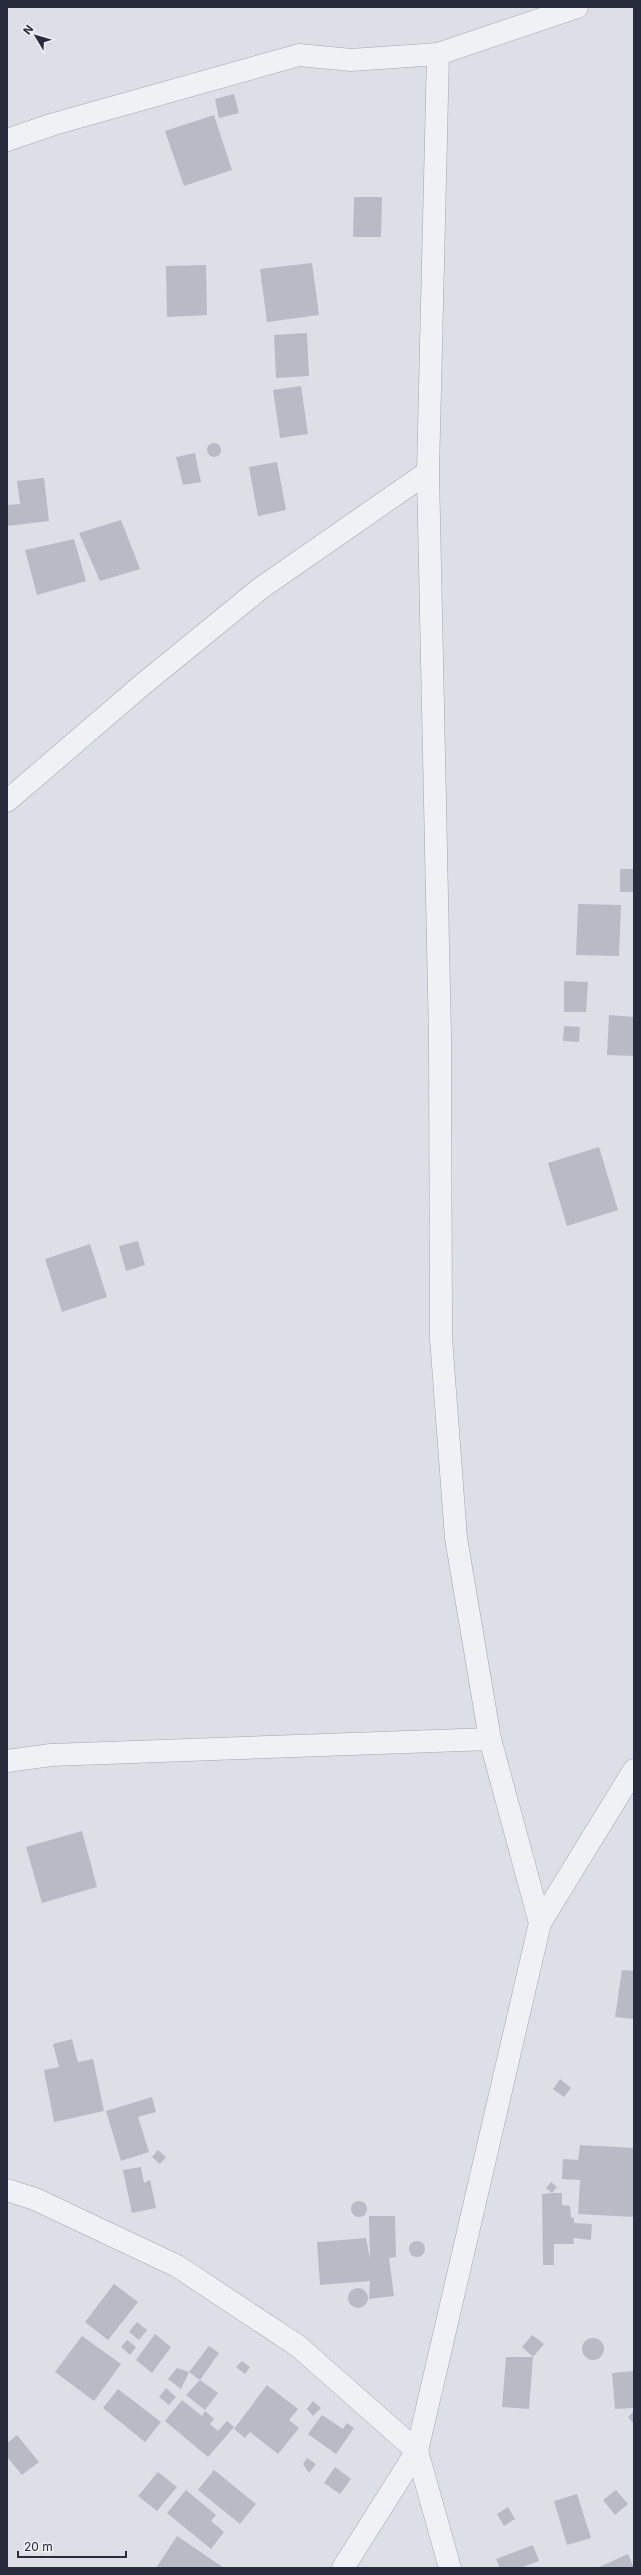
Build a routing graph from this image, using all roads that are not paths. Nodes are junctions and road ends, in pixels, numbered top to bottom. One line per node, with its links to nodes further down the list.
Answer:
1 (577, 7): 2 (street)
2 (438, 54): 3 (street); 4 (street)
3 (7, 140)
4 (428, 472): 5 (street); 6 (street)
5 (7, 801)
6 (490, 1739): 7 (street); 9 (street)
7 (7, 1761)
8 (634, 1770): 9 (street)
9 (540, 1923): 11 (street)
10 (7, 2190): 11 (street)
11 (417, 2451): 12 (street); 13 (street)
12 (344, 2568)
13 (450, 2568)

